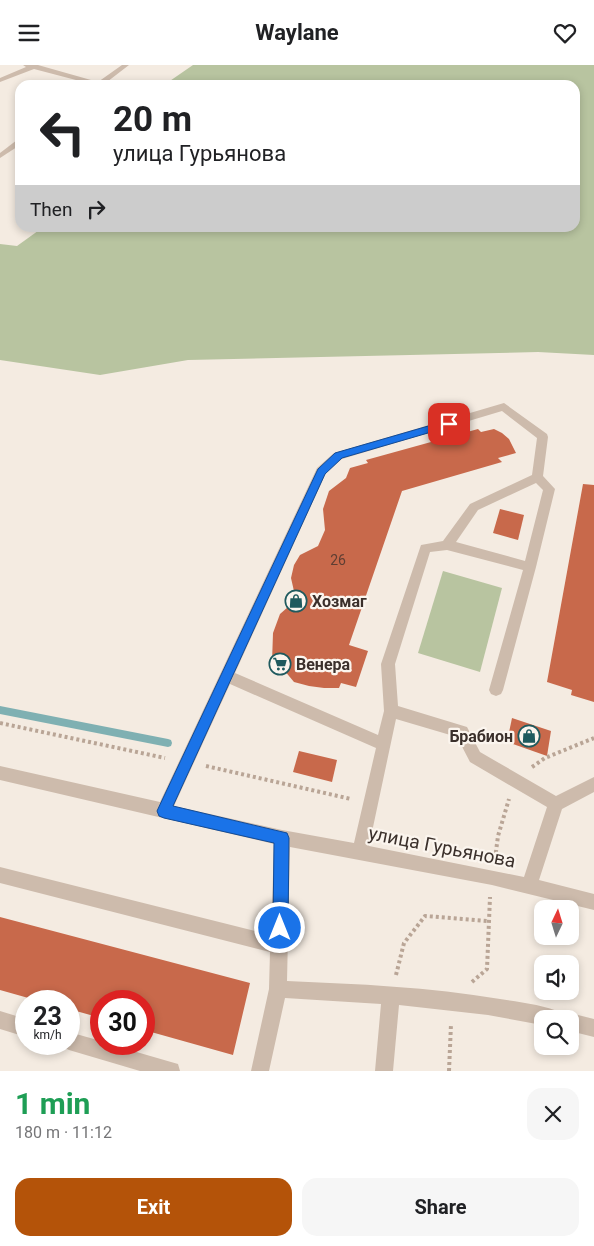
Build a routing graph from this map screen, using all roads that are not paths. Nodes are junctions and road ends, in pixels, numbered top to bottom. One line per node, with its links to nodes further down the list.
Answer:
1 (126, 65): 5 (street)
2 (32, 66): 3 (street); 4 (street)
3 (0, 80)
4 (84, 80)
5 (105, 80)
6 (15, 146): 7 (street)
7 (0, 157)
8 (537, 477): 9 (street); 10 (street); 11 (street)
9 (447, 545): 10 (street); 13 (street)
10 (530, 567): 12 (street)
11 (227, 675): 14 (street); 18 (street)
12 (496, 690)
13 (391, 711): 14 (street); 17 (street)
14 (384, 745): 20 (street)
15 (0, 773): 18 (street, улица Гурьянова)
16 (594, 784): 17 (street)
17 (556, 804): 22 (street)
18 (164, 811): 19 (street, улица Гурьянова)
19 (282, 838): 20 (street, улица Гурьянова); 24 (street)
20 (360, 853): 22 (street, улица Гурьянова)
21 (0, 875): 24 (street)
22 (529, 886): 23 (street, улица Гурьянова)
23 (594, 902)
24 (280, 946): 25 (street)
25 (278, 989): 26 (street); 34 (street)
26 (391, 995): 27 (street); 35 (street)
27 (534, 1013)
28 (0, 1020): 30 (street)
29 (579, 1024): 31 (street)
30 (15, 1025)
31 (594, 1028)
32 (80, 1044): 33 (street)
33 (170, 1071)
34 (260, 1071)
35 (384, 1071)

